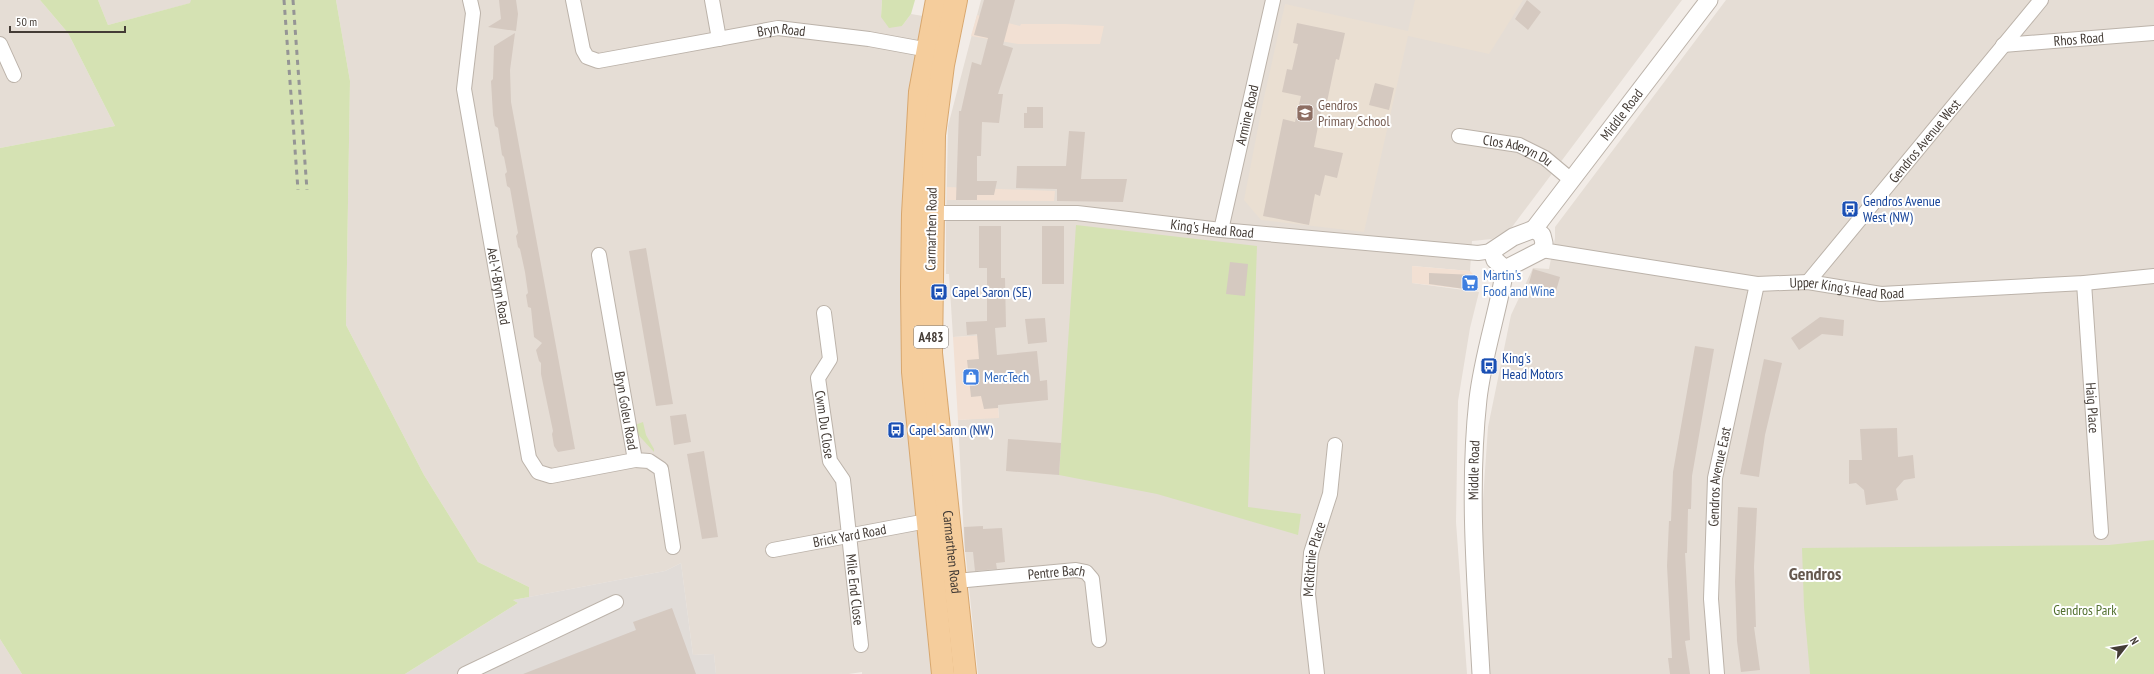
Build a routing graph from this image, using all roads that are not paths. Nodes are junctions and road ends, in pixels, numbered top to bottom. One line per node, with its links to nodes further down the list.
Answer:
1 (470, 0): 30 (street, Ael-Y-Bryn Road)
2 (572, 0): 10 (street, Bryn Road)
3 (712, 0): 10 (street)
4 (937, 0): 13 (main road, Carmarthen Road / A483)
5 (956, 0): 17 (main road, Carmarthen Road / A483)
6 (1273, 0): 19 (street, Armine Road)
7 (1709, 0): 16 (street, Middle Road)
8 (2041, 0): 12 (street, Gendros Avenue West)
9 (2154, 34): 12 (street, Rhos Road)
10 (719, 39): 13 (street, Bryn Road)
11 (0, 44): 14 (street)
12 (2003, 45): 25 (street, Gendros Avenue West)
13 (927, 47): 31 (main road, Carmarthen Road / A483)
14 (14, 76)
15 (1459, 136): 16 (street, Clos Aderyn Du)
16 (1570, 179): 18 (street, Middle Road)
17 (931, 213): 19 (street, King's Head Road); 36 (main road, Carmarthen Road / A483)
18 (1534, 229): 20 (street); 21 (street)
19 (1220, 230): 21 (street, King's Head Road)
20 (1542, 250): 23 (street); 27 (street, Upper King's Head Road)
21 (1492, 251): 23 (street)
22 (599, 255): 30 (street, Bryn Goleu Road)
23 (1505, 269): 44 (street, Middle Road)
24 (2154, 276): 26 (street, Upper King's Head Road)
25 (1808, 282): 26 (street, Upper King's Head Road); 27 (street, Upper King's Head Road)
26 (2084, 283): 32 (street, Haig Place)
27 (1757, 284): 45 (street, Gendros Avenue East)
28 (824, 313): 33 (street, Cwm Du Close)
29 (1335, 445): 43 (street, McRitchie Place)
30 (635, 460): 34 (street, Bryn Goleu Road)
31 (927, 521): 33 (street, Brick Yard Road); 41 (main road, Carmarthen Road / A483)
32 (2101, 532)
33 (850, 536): 35 (street, Brick Yard Road); 39 (street, Mile End Close)
34 (673, 547)
35 (773, 550)
36 (956, 581): 38 (street, Pentre Bach); 42 (main road, Carmarthen Road / A483)
37 (616, 602): 40 (street)
38 (1099, 640)
39 (861, 644)
40 (465, 674)
41 (943, 674)
42 (965, 674)
43 (1317, 674)
44 (1481, 674)
45 (1717, 674)

